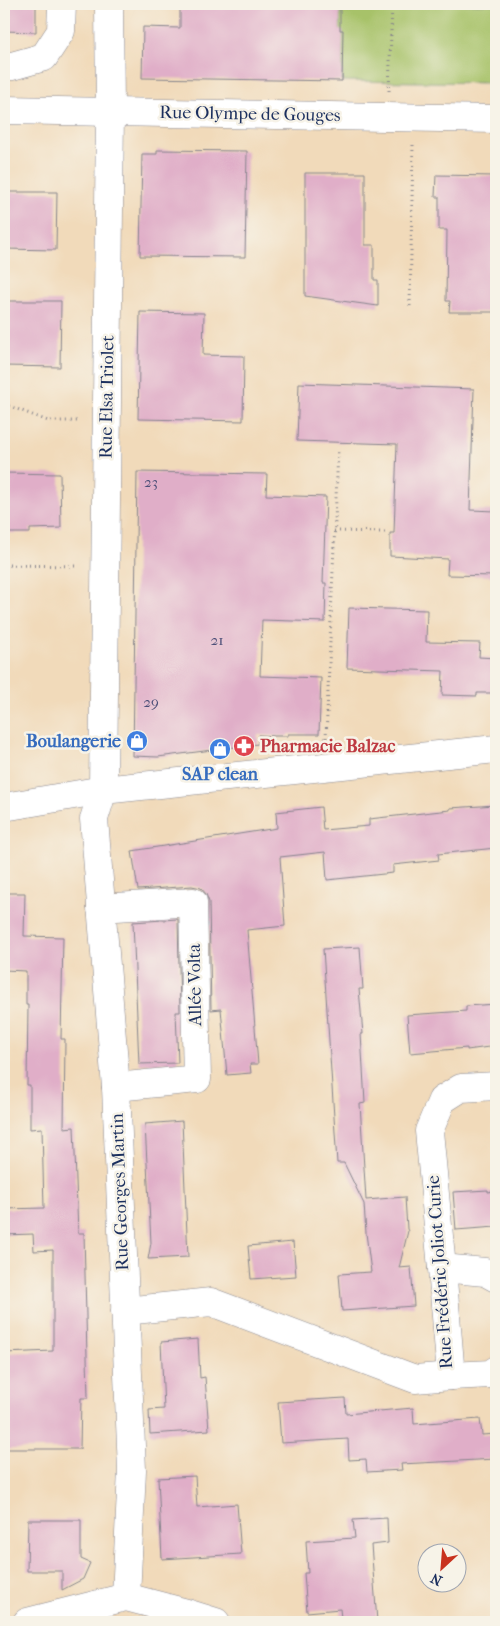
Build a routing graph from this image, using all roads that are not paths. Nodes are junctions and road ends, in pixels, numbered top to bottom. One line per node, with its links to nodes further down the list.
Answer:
1 (62, 4): 3 (street)
2 (110, 4): 5 (street, Rue Elsa Triolet)
3 (4, 66)
4 (4, 110): 5 (street, Rue Olympe de Gouges)
5 (110, 111): 6 (street, Rue Olympe de Gouges); 8 (street, Rue Elsa Triolet)
6 (496, 119)
7 (496, 749): 8 (street)
8 (103, 790): 9 (street); 10 (street, Rue Georges Martin)
9 (4, 807)
10 (101, 908): 12 (street, Rue Georges Martin); 12 (street, Allée Volta)
11 (496, 1086): 13 (street, Rue Frédéric Joliot Curie)
12 (116, 1087): 15 (street, Rue Georges Martin)
13 (442, 1268): 14 (street); 17 (street, Rue Frédéric Joliot Curie)
14 (496, 1278)
15 (125, 1311): 17 (street, Rue Frédéric Joliot Curie); 18 (street, Rue Georges Martin)
16 (496, 1370): 17 (street)
17 (451, 1376)
18 (126, 1597): 19 (street); 20 (street)
19 (27, 1622)
20 (216, 1622)

